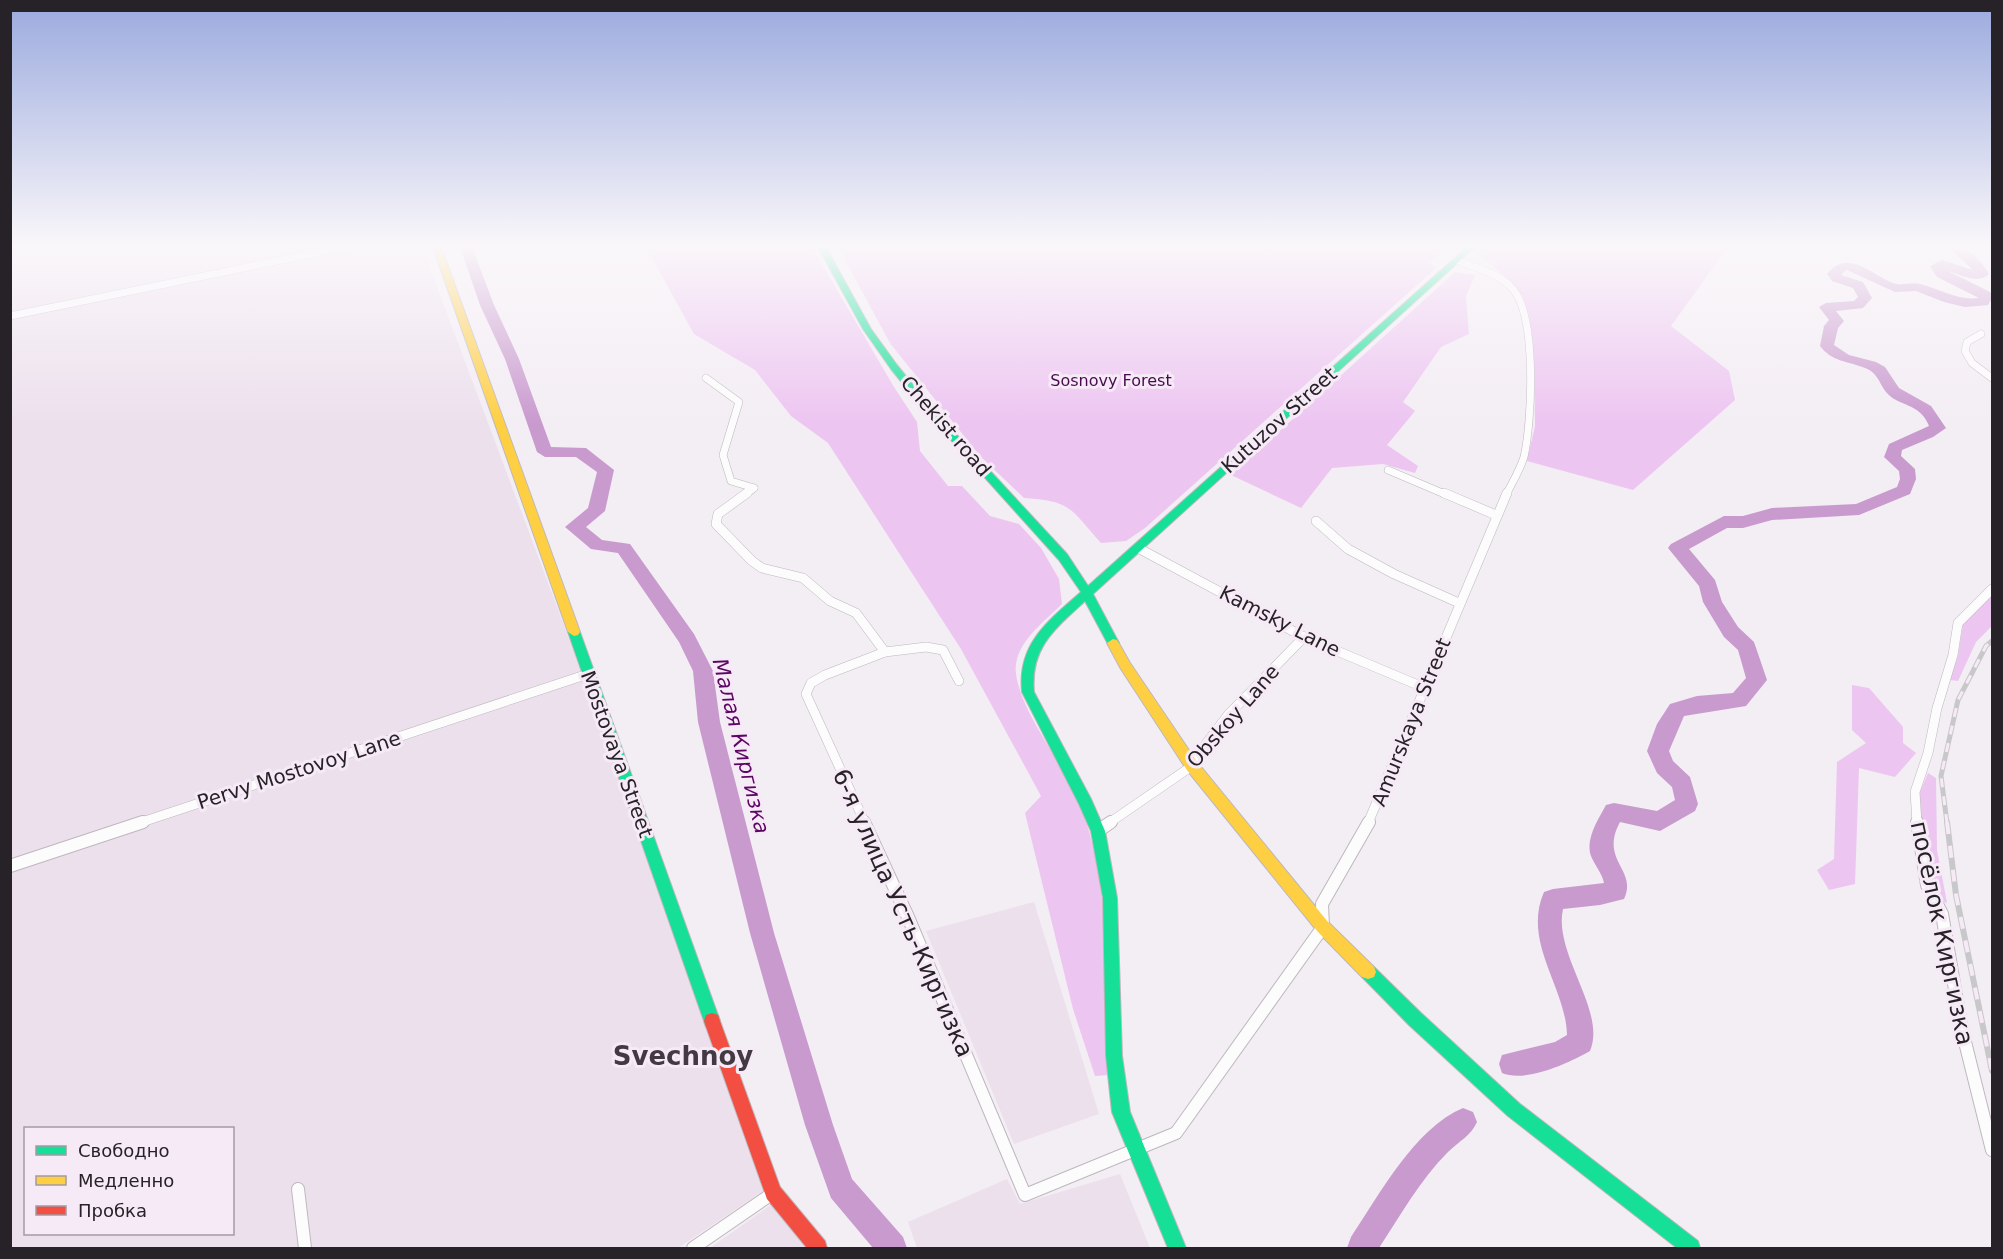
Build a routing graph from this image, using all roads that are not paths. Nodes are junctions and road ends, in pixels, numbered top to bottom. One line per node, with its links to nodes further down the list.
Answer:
1 (60, 306): 6 (street)
2 (458, 306): 19 (street, Mostovaya Street)
3 (854, 306): 15 (street, Chekist road)
4 (1406, 306): 13 (street, Kutuzov Street)
5 (1521, 306): 11 (street, Amurskaya Street)
6 (10, 316)
7 (1981, 334): 9 (street)
8 (706, 378): 18 (street)
9 (1992, 378)
10 (1388, 470): 11 (street)
11 (1496, 515): 16 (street, Amurskaya Street)
12 (1316, 521): 16 (street)
13 (1138, 548): 15 (street, Kutuzov Street); 17 (street, Kamsky Lane)
14 (1992, 589): 27 (street, посёлок Киргизка)
15 (1087, 593): 22 (street, Chekist road); 23 (street, Kutuzov Street)
16 (1459, 603): 21 (street, Amurskaya Street)
17 (1304, 637): 21 (street, Kamsky Lane); 22 (street, Obskoy Lane)
18 (885, 652): 20 (street, 6-я улица Усть-Киргизка); 26 (street, 6-я улица Усть-Киргизка)
19 (588, 674): 24 (street, Pervy Mostovoy Lane); 29 (street, Mostovaya Street)
20 (959, 681)
21 (1425, 688): 25 (street, Amurskaya Street)
22 (1192, 766): 23 (street, Obskoy Lane); 25 (street, Chekist road)
23 (1098, 831): 26 (street)
24 (10, 866)
25 (1323, 927): 26 (street); 34 (street, Chekist road)
26 (1135, 1150): 33 (street)
27 (1992, 1150)
28 (298, 1189): 30 (street)
29 (773, 1193): 31 (street); 32 (street, Mostovaya Street)
30 (305, 1248)
31 (693, 1248)
32 (818, 1248)
33 (1177, 1248)
34 (1691, 1248)

